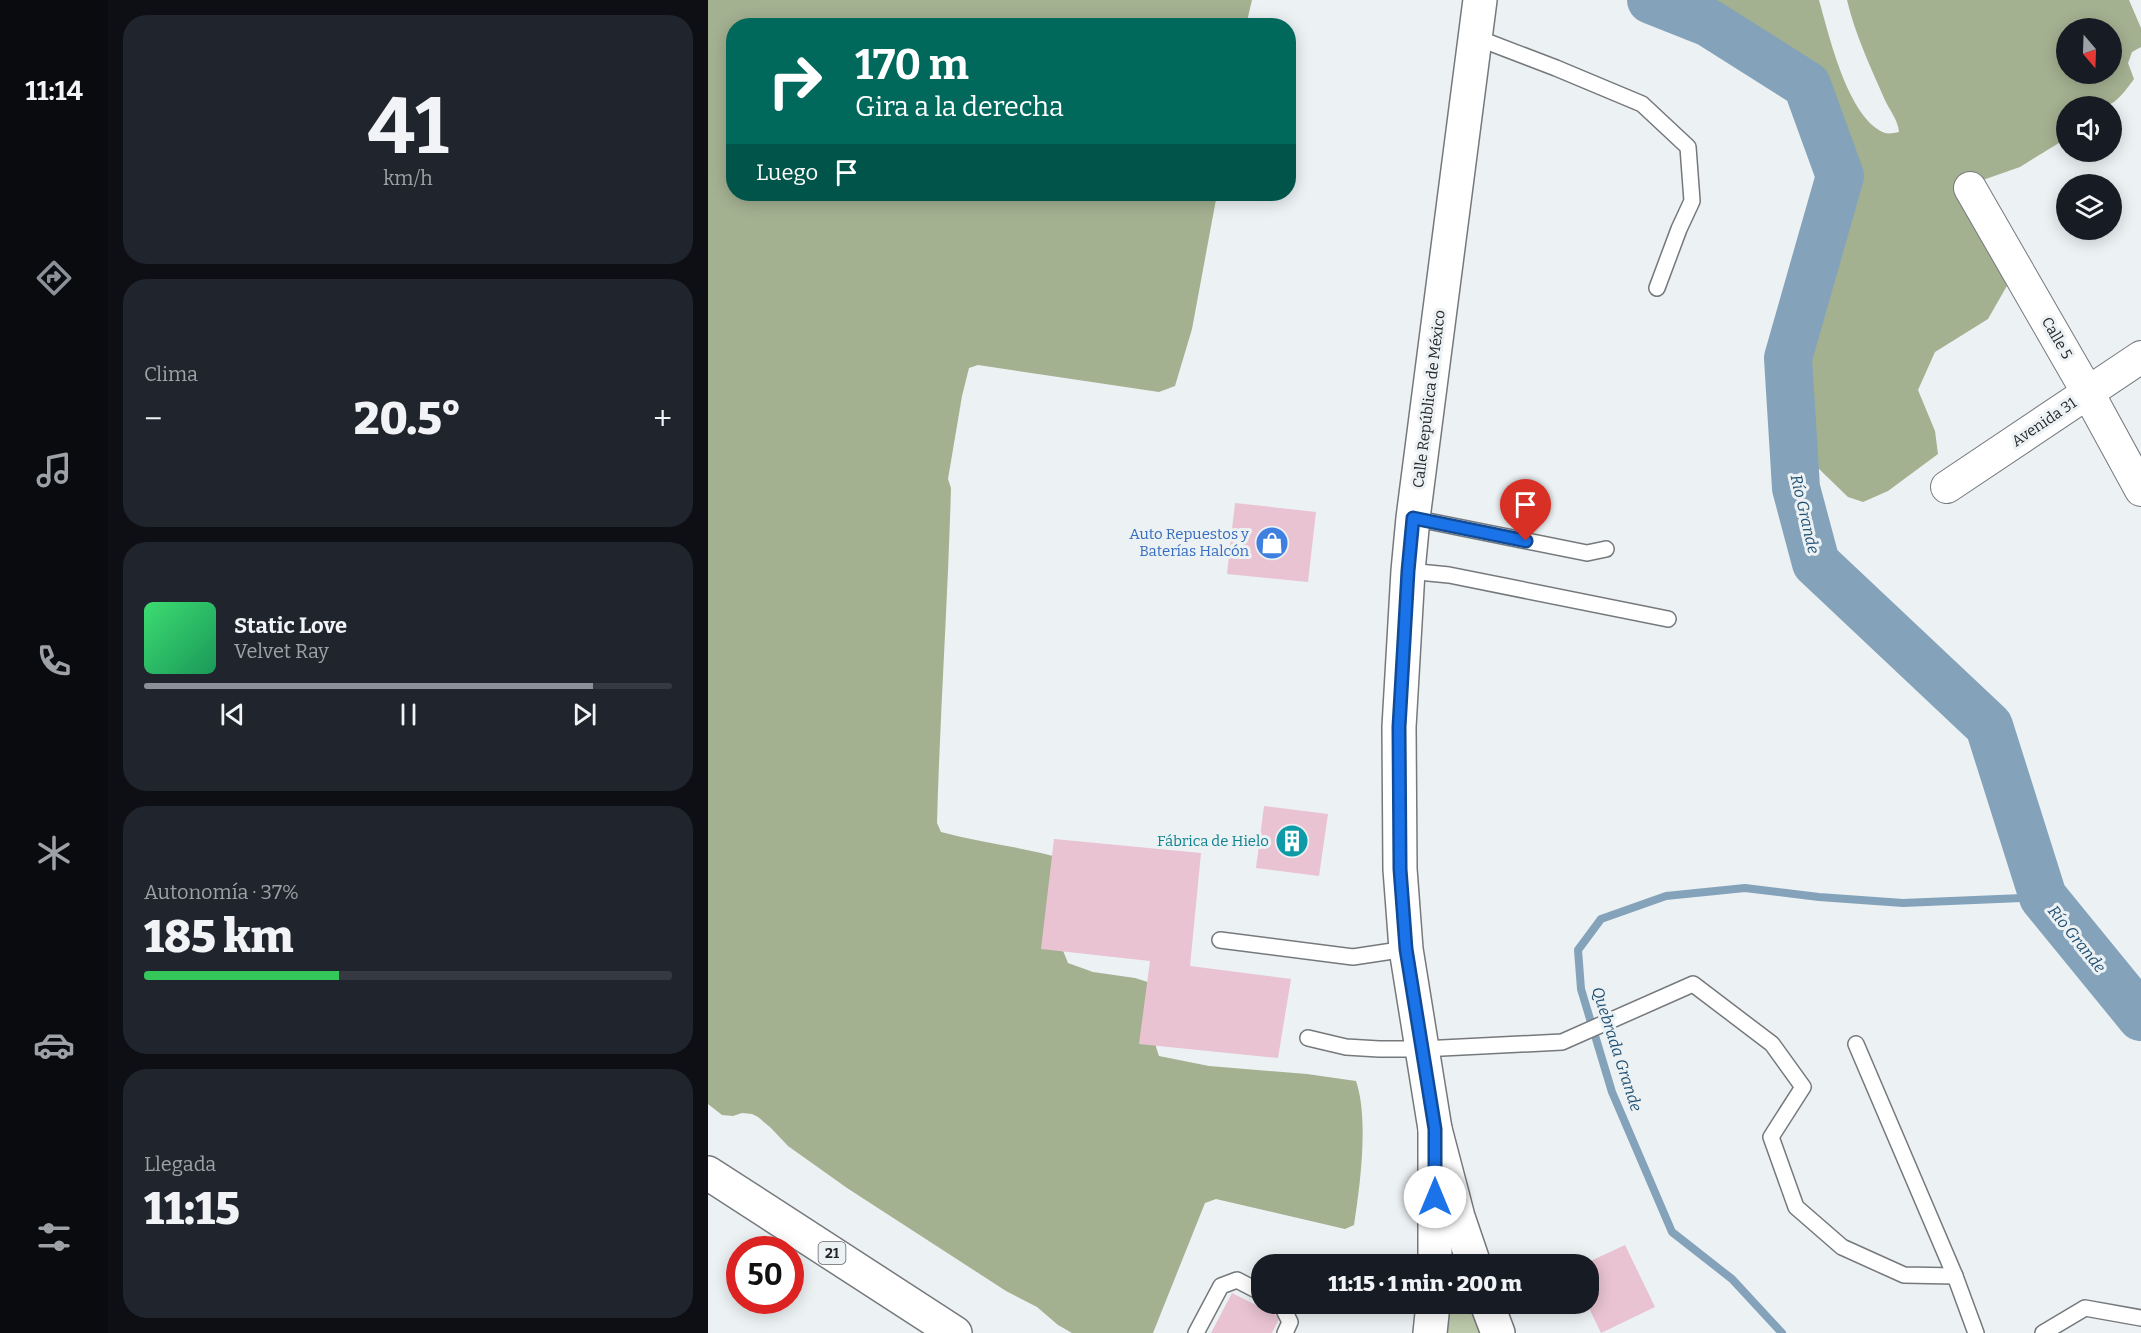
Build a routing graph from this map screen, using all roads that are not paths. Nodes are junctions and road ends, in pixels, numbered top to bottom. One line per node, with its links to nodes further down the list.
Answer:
1 (1480, 0): 2 (main road, Calle República de México)
2 (1475, 37): 4 (lane); 9 (main road, Calle República de México)
3 (1970, 188): 6 (street, Calle 5)
4 (1657, 288)
5 (2141, 357): 6 (street, Avenida 31)
6 (2088, 393): 7 (street, Avenida 31); 8 (street, Calle 5)
7 (1947, 487)
8 (2141, 490)
9 (1413, 518): 10 (lane); 11 (main road, Calle República de México)
10 (1606, 549)
11 (1408, 571): 12 (lane); 14 (main road, Calle República de México)
12 (1668, 619)
13 (1220, 940): 14 (lane)
14 (1406, 949): 17 (main road, Calle República de México)
15 (1308, 1038): 17 (lane)
16 (1856, 1044): 22 (lane)
17 (1422, 1049): 18 (main road, Calle República de México); 22 (lane)
18 (1435, 1129): 20 (main road, Calle República de México); 21 (main road)
19 (708, 1173): 28 (main road, 21)
20 (1435, 1254)
21 (1471, 1254)
22 (1955, 1276): 33 (lane)
23 (1251, 1287): 29 (lane)
24 (1286, 1314): 30 (lane)
25 (1432, 1314): 31 (main road)
26 (1491, 1314): 32 (main road)
27 (2141, 1318): 34 (lane)
28 (955, 1333)
29 (1196, 1333)
30 (1285, 1333)
31 (1430, 1333)
32 (1498, 1333)
33 (1976, 1333)
34 (2043, 1333)

